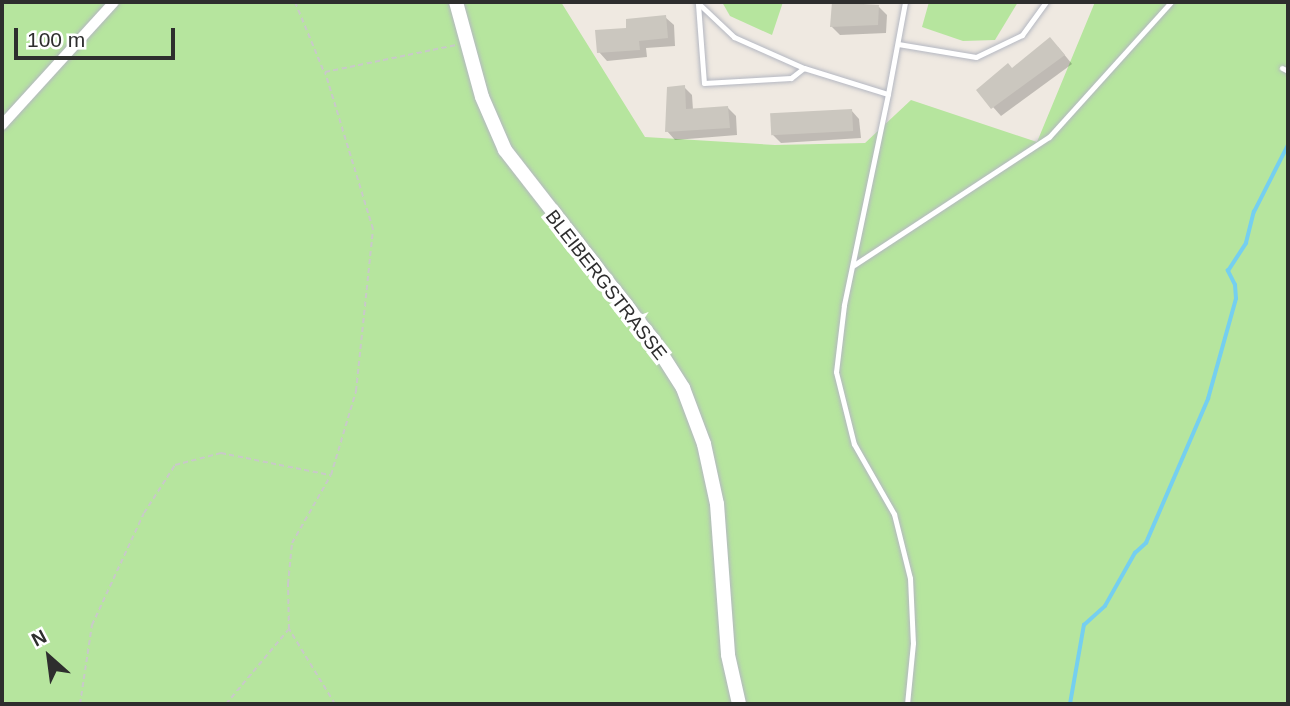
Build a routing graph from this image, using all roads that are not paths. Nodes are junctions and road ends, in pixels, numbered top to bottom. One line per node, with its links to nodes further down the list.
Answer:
1 (114, 2): 10 (street)
2 (456, 2): 12 (street, BLEIBERGSTRASSE)
3 (905, 2): 7 (lane)
4 (1046, 2): 7 (lane)
5 (1171, 2): 11 (lane)
6 (697, 3): 8 (lane); 8 (lane)
7 (898, 44): 9 (lane)
8 (804, 68): 9 (lane)
9 (888, 94): 11 (lane)
10 (2, 125)
11 (854, 265): 13 (lane)
12 (738, 704)
13 (907, 704)

